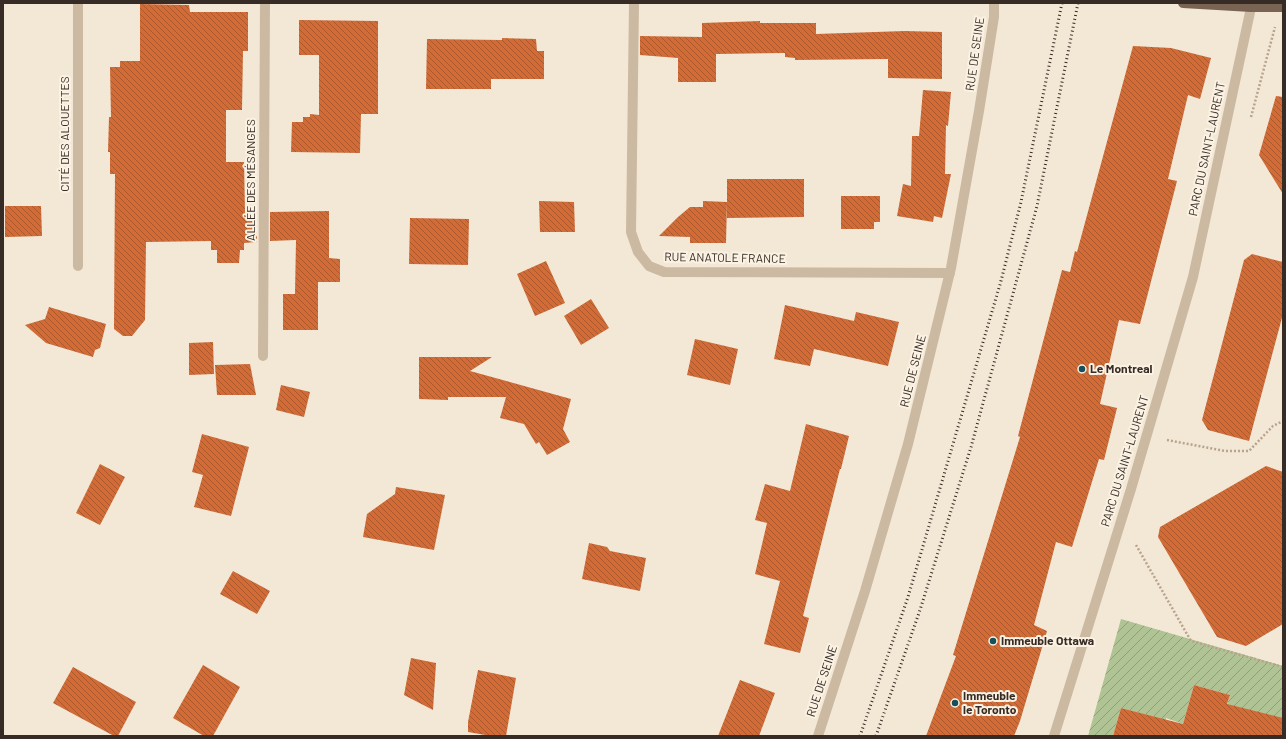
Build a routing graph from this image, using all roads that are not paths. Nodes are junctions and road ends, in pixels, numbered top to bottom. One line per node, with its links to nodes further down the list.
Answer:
1 (78, 3): 8 (street, CITÉ DES ALOUETTES)
2 (265, 3): 10 (street, ALLÉE DES MÉSANGES)
3 (634, 3): 9 (street, RUE ANATOLE FRANCE)
4 (994, 3): 9 (street, RUE DE SEINE)
5 (1183, 3): 6 (main road)
6 (1251, 5): 7 (main road); 12 (street, PARC DU SAINT-LAURENT)
7 (1283, 7)
8 (78, 266)
9 (950, 273): 11 (street, RUE DE SEINE)
10 (263, 356)
11 (818, 736)
12 (1054, 736)

